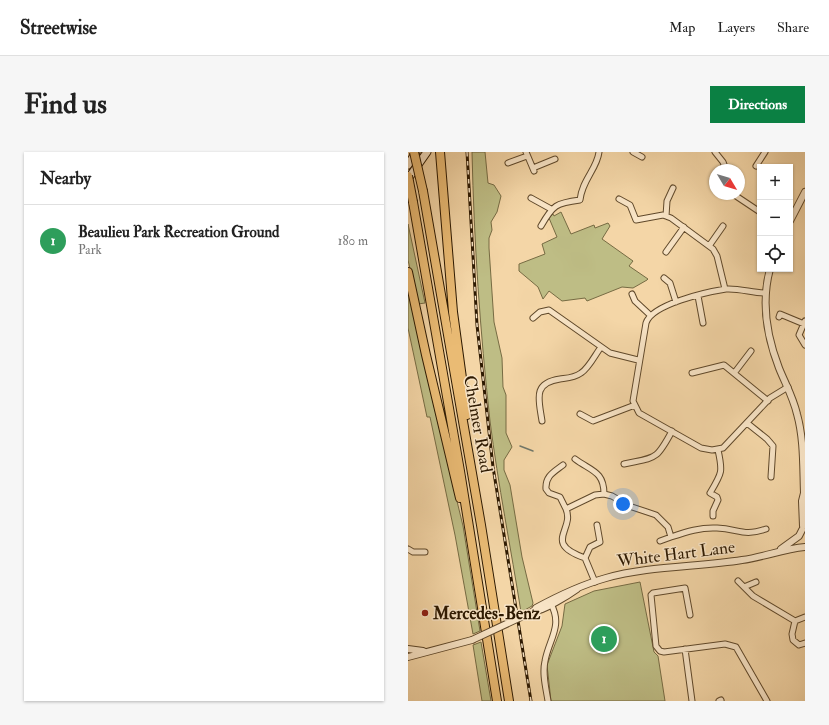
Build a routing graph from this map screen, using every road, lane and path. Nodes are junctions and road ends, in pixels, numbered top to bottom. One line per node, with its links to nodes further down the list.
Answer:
1 (415, 152): 13 (main road); 67 (main road, Chelmer Road, bridge)
2 (427, 152): 16 (main road)
3 (440, 152): 67 (main road)
4 (599, 152): 22 (street)
5 (633, 152): 9 (street)
6 (715, 152): 12 (street)
7 (765, 152): 14 (street)
8 (527, 154): 10 (street); 11 (street)
9 (642, 157)
10 (555, 159)
11 (508, 163)
12 (724, 164)
13 (408, 165)
14 (756, 166)
15 (408, 176): 72 (main road, Chelmer Road, bridge)
16 (408, 179)
17 (673, 188): 25 (street)
18 (805, 192): 24 (street)
19 (531, 198): 22 (street)
20 (618, 199): 25 (street)
21 (742, 200): 23 (street)
22 (551, 209): 26 (street)
23 (757, 210)
24 (793, 214)
25 (666, 216): 28 (street)
26 (541, 226)
27 (723, 226): 29 (street)
28 (684, 227): 29 (street); 30 (street)
29 (709, 246): 34 (street)
30 (666, 252)
31 (408, 272): 72 (main road)
32 (770, 272): 35 (street)
33 (664, 278): 38 (street)
34 (725, 290): 35 (street); 37 (street)
35 (766, 293): 50 (street)
36 (632, 294): 39 (street)
37 (698, 296): 38 (street); 42 (street)
38 (676, 302): 39 (street)
39 (650, 315): 47 (street)
40 (779, 317): 43 (street)
41 (533, 318): 45 (street)
42 (703, 323)
43 (804, 323): 44 (street)
44 (805, 345)
45 (601, 347): 47 (street); 54 (street)
46 (751, 351): 48 (street)
47 (638, 360): 52 (street)
48 (734, 372): 49 (street); 51 (street)
49 (692, 373)
50 (788, 388): 51 (street); 57 (street)
51 (768, 401): 55 (street)
52 (635, 406): 53 (street); 56 (street)
53 (580, 414)
54 (542, 421)
55 (747, 424): 58 (street); 62 (street)
56 (672, 432): 58 (street); 60 (street)
57 (803, 432): 64 (street)
58 (718, 450): 66 (street)
59 (575, 459): 63 (street)
60 (624, 464)
61 (563, 465): 65 (street)
62 (771, 477)
63 (604, 494): 65 (street); 71 (street)
64 (805, 494): 69 (street)
65 (566, 509): 79 (street)
66 (713, 516)
67 (481, 525): 96 (main road, Chelmer Road)
68 (597, 525): 79 (street)
69 (803, 525): 73 (street); 77 (street, White Hart Lane)
70 (766, 529): 71 (street)
71 (671, 537): 74 (street)
72 (471, 538): 95 (main road, Chelmer Road)
73 (805, 538)
74 (660, 541)
75 (805, 547): 77 (street, White Hart Lane)
76 (408, 549): 78 (street)
77 (780, 550): 81 (street, White Hart Lane)
78 (425, 552)
79 (585, 558): 81 (street)
80 (738, 581): 83 (street)
81 (595, 582): 84 (street, White Hart Lane)
82 (756, 582): 83 (street)
83 (744, 587): 89 (street)
84 (577, 589): 85 (street, White Hart Lane); 86 (street, White Hart Lane)
85 (551, 604): 86 (street, White Hart Lane); 97 (street)
86 (534, 611): 93 (street, White Hart Lane, bridge)
87 (690, 615): 92 (street)
88 (805, 617): 89 (street)
89 (795, 621): 90 (street)
90 (805, 643)
91 (408, 649): 93 (street, White Hart Lane)
92 (685, 649): 98 (street); 99 (street)
93 (427, 651): 94 (street, White Hart Lane)
94 (408, 657)
95 (497, 701)
96 (509, 701)
97 (548, 701)
98 (692, 701)
99 (766, 701)

